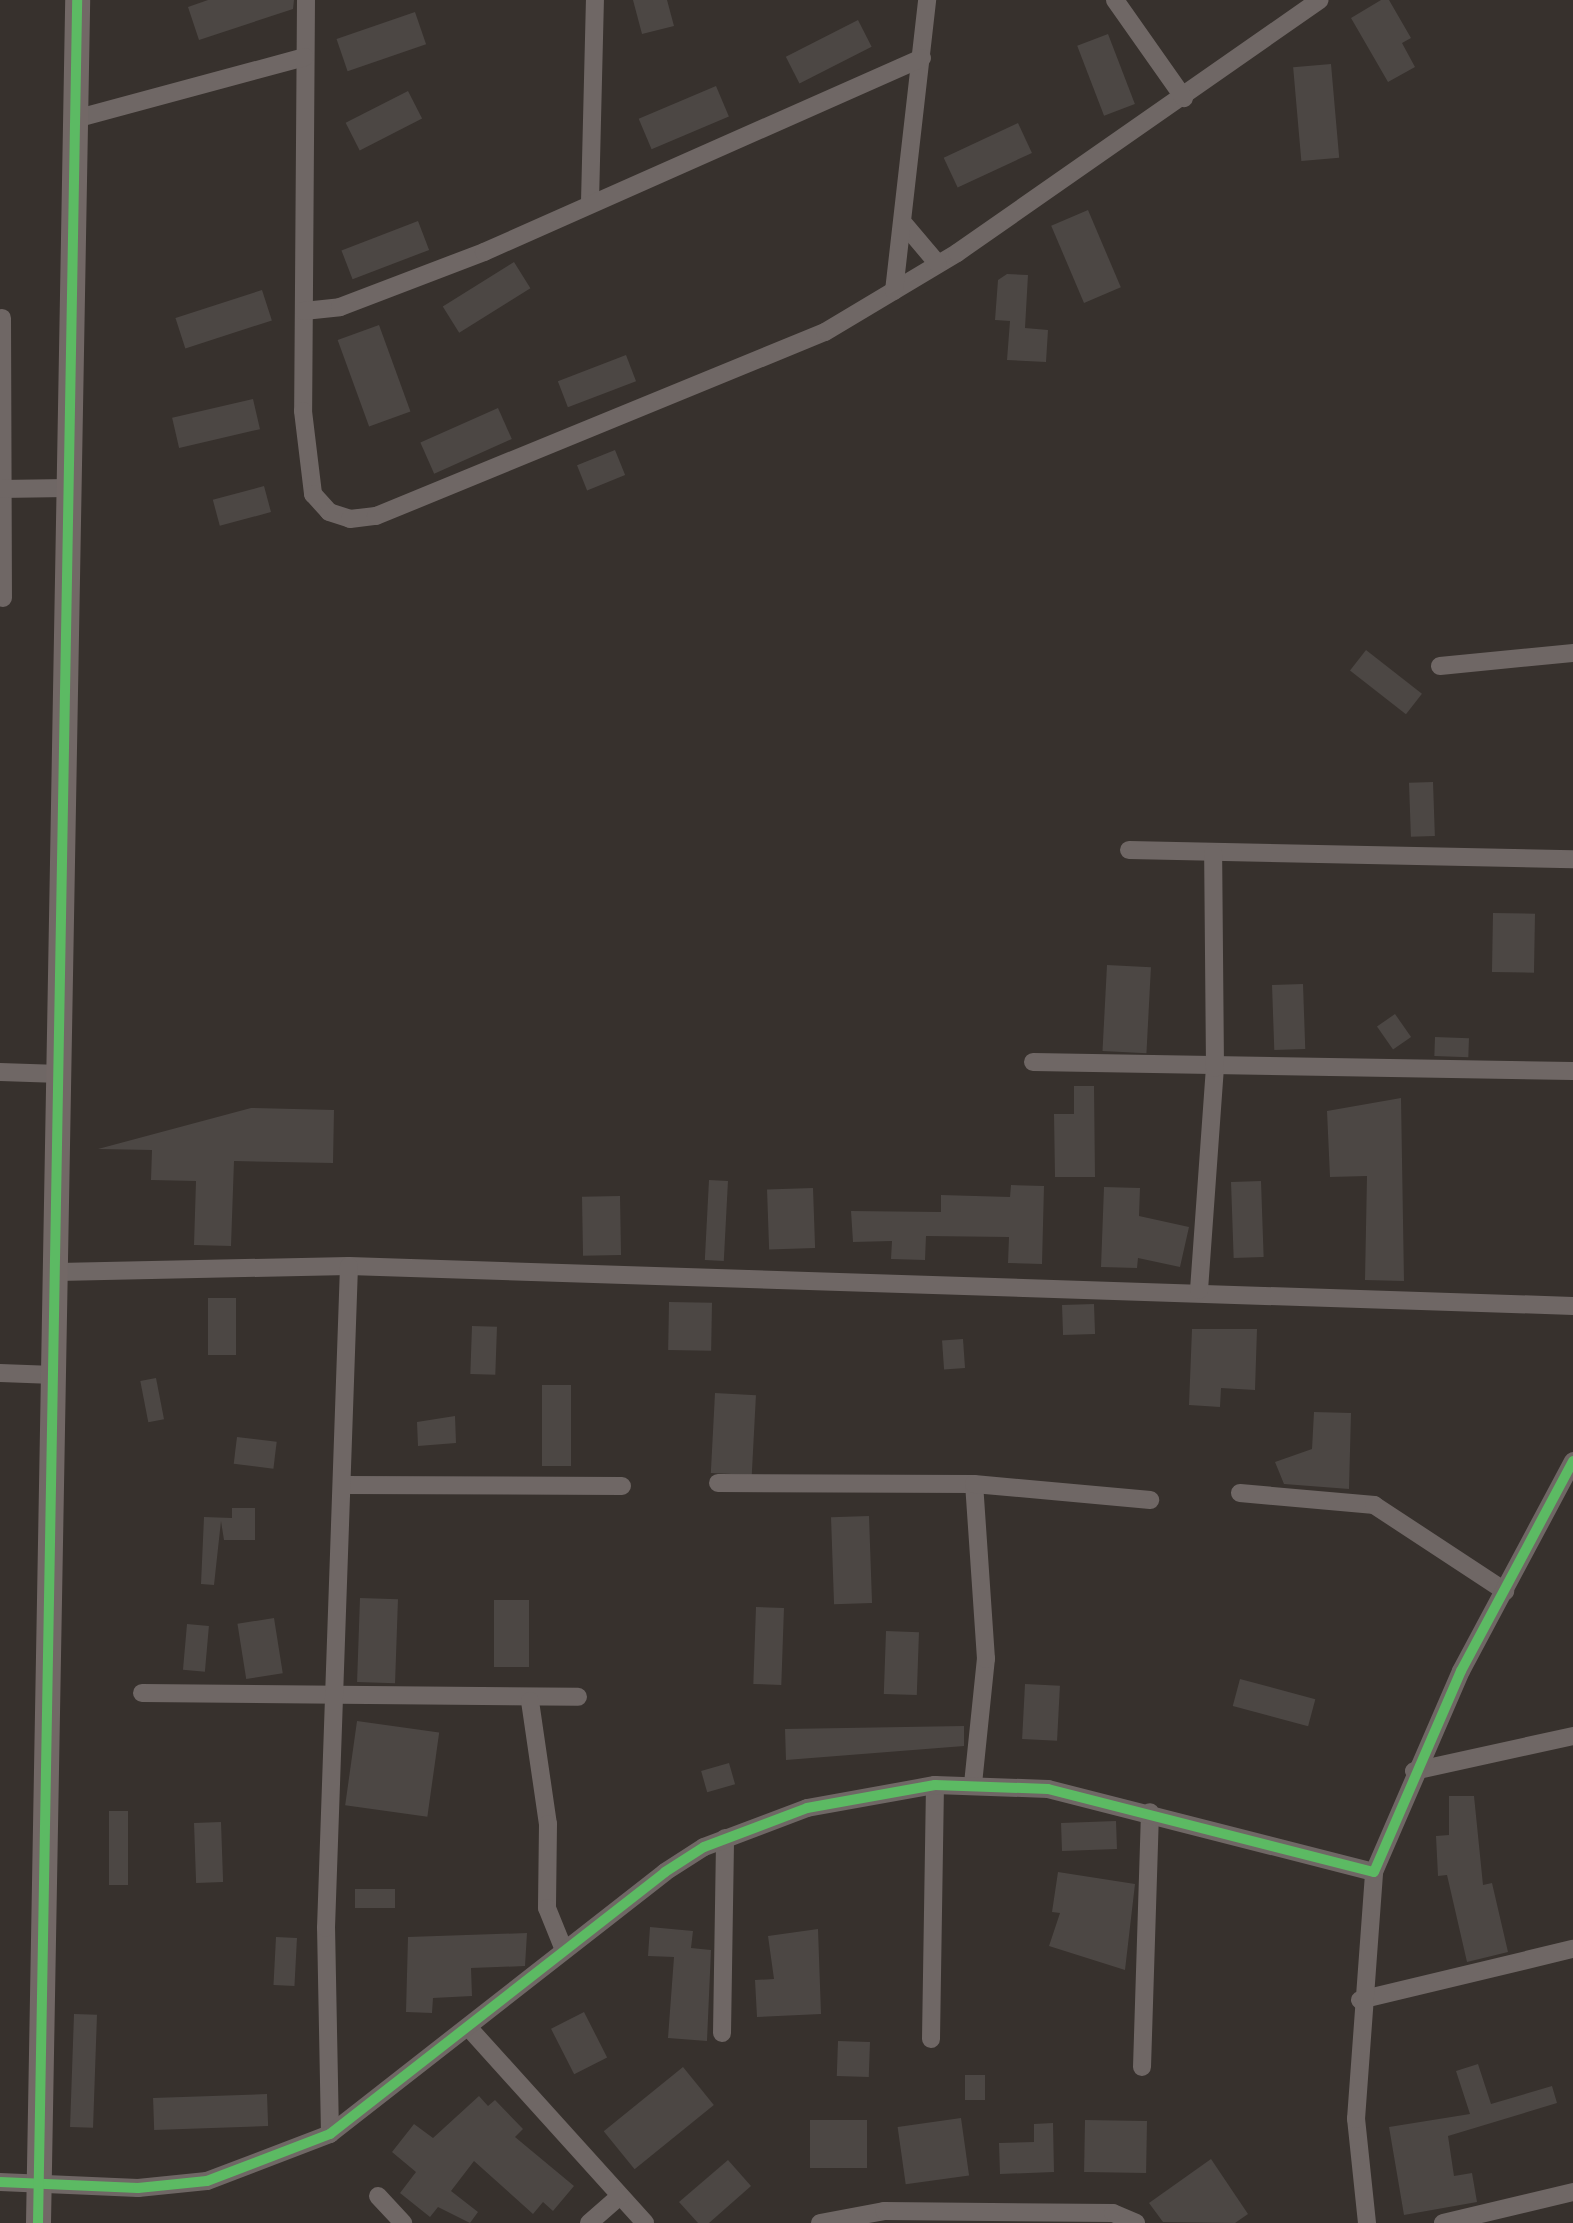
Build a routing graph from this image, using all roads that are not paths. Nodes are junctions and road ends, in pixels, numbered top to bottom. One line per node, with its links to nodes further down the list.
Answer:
1 (77, 0): 10 (street)
2 (306, 0): 7 (street)
3 (594, 0): 11 (street)
4 (928, 0): 8 (street)
5 (1115, 0): 9 (street)
6 (1320, 0): 9 (street)
7 (305, 57): 10 (street); 15 (street)
8 (922, 58): 11 (street); 12 (street)
9 (1184, 98): 13 (street)
10 (74, 120): 18 (street)
11 (590, 202): 15 (street)
12 (906, 225): 13 (street); 14 (street)
13 (938, 264): 14 (street)
14 (894, 291): 15 (street)
15 (304, 311)
16 (2, 318): 17 (street)
17 (0, 348): 19 (street)
18 (68, 488): 19 (street); 30 (street)
19 (2, 489): 20 (street)
20 (3, 598)
21 (1573, 653): 22 (street)
22 (1440, 666)
23 (1128, 850): 24 (street)
24 (1213, 852): 25 (street); 27 (street)
25 (1573, 859)
26 (1032, 1062): 27 (street)
27 (1215, 1068): 28 (street); 33 (street)
28 (1573, 1071)
29 (0, 1072): 30 (street)
30 (60, 1074): 32 (street)
31 (349, 1266): 32 (street); 33 (street); 39 (street)
32 (58, 1272): 36 (street)
33 (1199, 1290): 34 (street)
34 (1573, 1306)
35 (0, 1373): 36 (street)
36 (54, 1375): 64 (street)
37 (1572, 1466): 44 (street)
38 (718, 1483): 40 (street)
39 (342, 1484): 41 (street); 46 (street)
40 (974, 1484): 43 (street); 51 (street)
41 (622, 1486)
42 (1240, 1493): 44 (street)
43 (1150, 1500)
44 (1505, 1592): 50 (street)
45 (142, 1693): 46 (street)
46 (334, 1697): 48 (street); 63 (street)
47 (578, 1697): 48 (street)
48 (530, 1702): 57 (street)
49 (1573, 1736): 50 (street)
50 (1414, 1771): 55 (street)
51 (974, 1784): 52 (street); 53 (street)
52 (935, 1785): 54 (street); 61 (street)
53 (1150, 1812): 55 (street); 62 (street)
54 (725, 1838): 57 (street); 60 (street)
55 (1374, 1872): 58 (street)
56 (1573, 1949): 58 (street)
57 (564, 1950): 59 (street)
58 (1360, 2000): 75 (street)
59 (468, 2027): 63 (street); 68 (street)
60 (722, 2033)
61 (931, 2039)
62 (1142, 2067)
63 (330, 2134): 64 (street)
64 (38, 2179): 65 (street); 69 (street)
65 (0, 2182)
66 (1573, 2192): 76 (street)
67 (378, 2196): 70 (street)
68 (620, 2196): 71 (street); 72 (street)
69 (38, 2223)
70 (403, 2223)
71 (589, 2223)
72 (645, 2223)
73 (820, 2223): 74 (street)
74 (1136, 2223)
75 (1367, 2223)
76 (1443, 2223)

